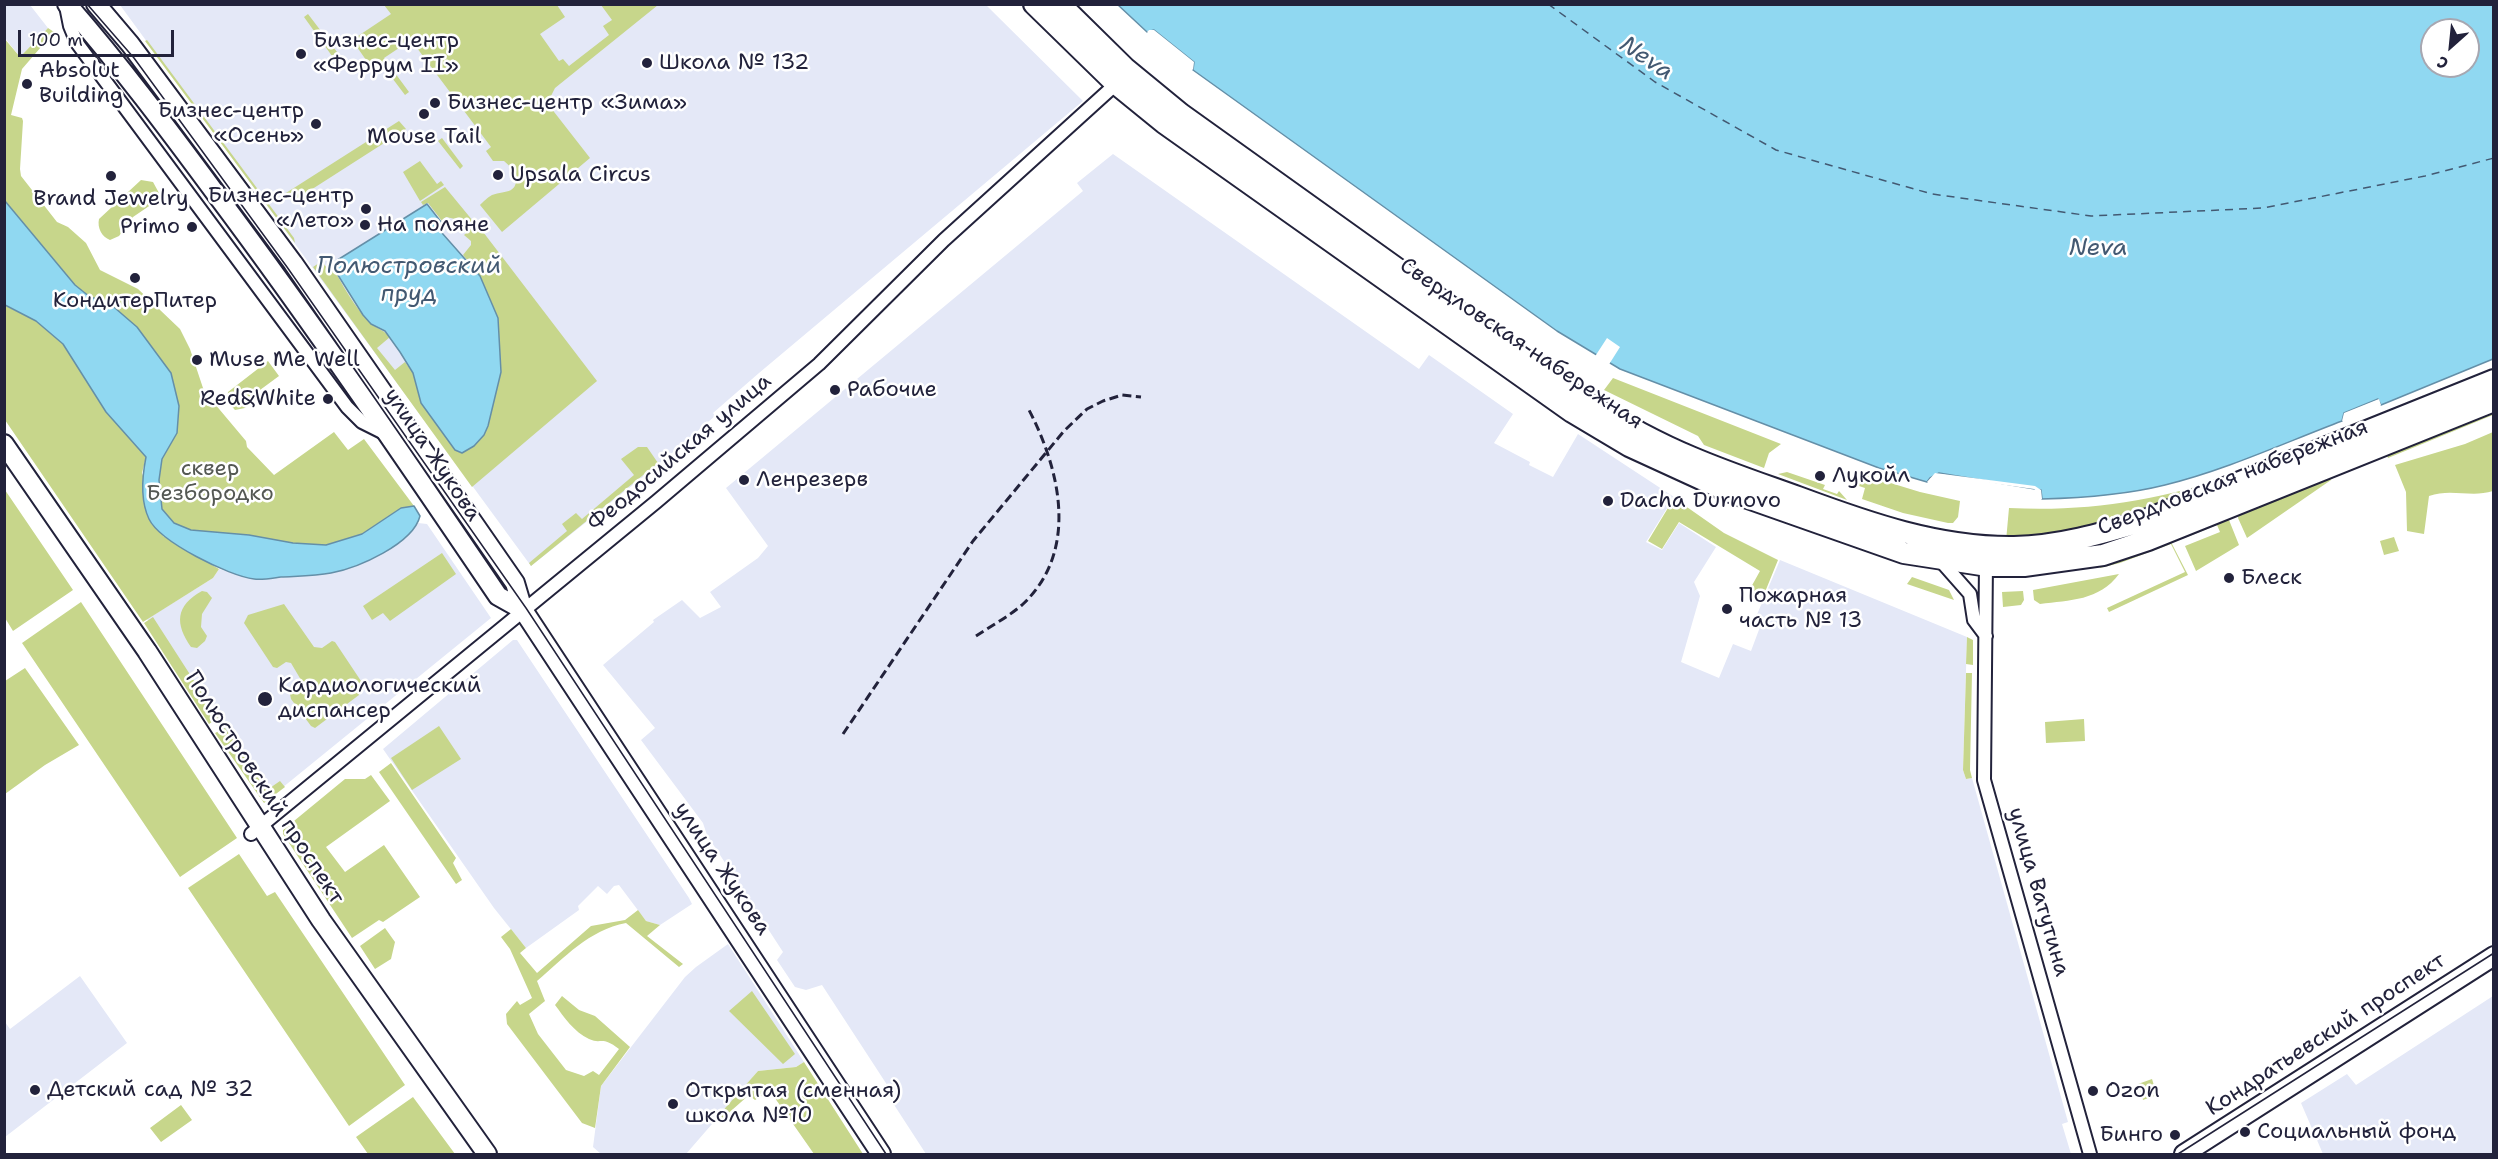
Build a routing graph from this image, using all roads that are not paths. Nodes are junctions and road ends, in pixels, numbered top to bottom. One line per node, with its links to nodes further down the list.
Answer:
1 (67, 4): 13 (street, улица Жукова)
2 (96, 4): 13 (street, улица Жукова)
3 (1034, 4): 5 (main road, Свердловская набережная)
4 (1060, 4): 10 (main road, Свердловская набережная)
5 (1116, 84): 11 (main road, Свердловская набережная); 13 (street, Феодосийская улица)
6 (2493, 380): 10 (main road, Свердловская набережная)
7 (2493, 401): 12 (main road, Свердловская набережная)
8 (4, 444): 15 (street, Полюстровский проспект)
9 (4, 464): 15 (street, Полюстровский проспект)
10 (1980, 546): 12 (street, улица Ватутина)
11 (1940, 561): 12 (main road, Свердловская набережная); 14 (street, улица Ватутина)
12 (1988, 566): 14 (street, улица Ватутина)
13 (523, 610): 15 (street, Феодосийская улица); 19 (street, улица Жукова)
14 (1986, 636): 20 (street, улица Ватутина)
15 (256, 830): 17 (street, Полюстровский проспект); 18 (street, Полюстровский проспект)
16 (2493, 956): 21 (street, Кондратьевский проспект)
17 (474, 1155)
18 (487, 1155)
19 (881, 1155)
20 (2090, 1155)
21 (2184, 1155)

